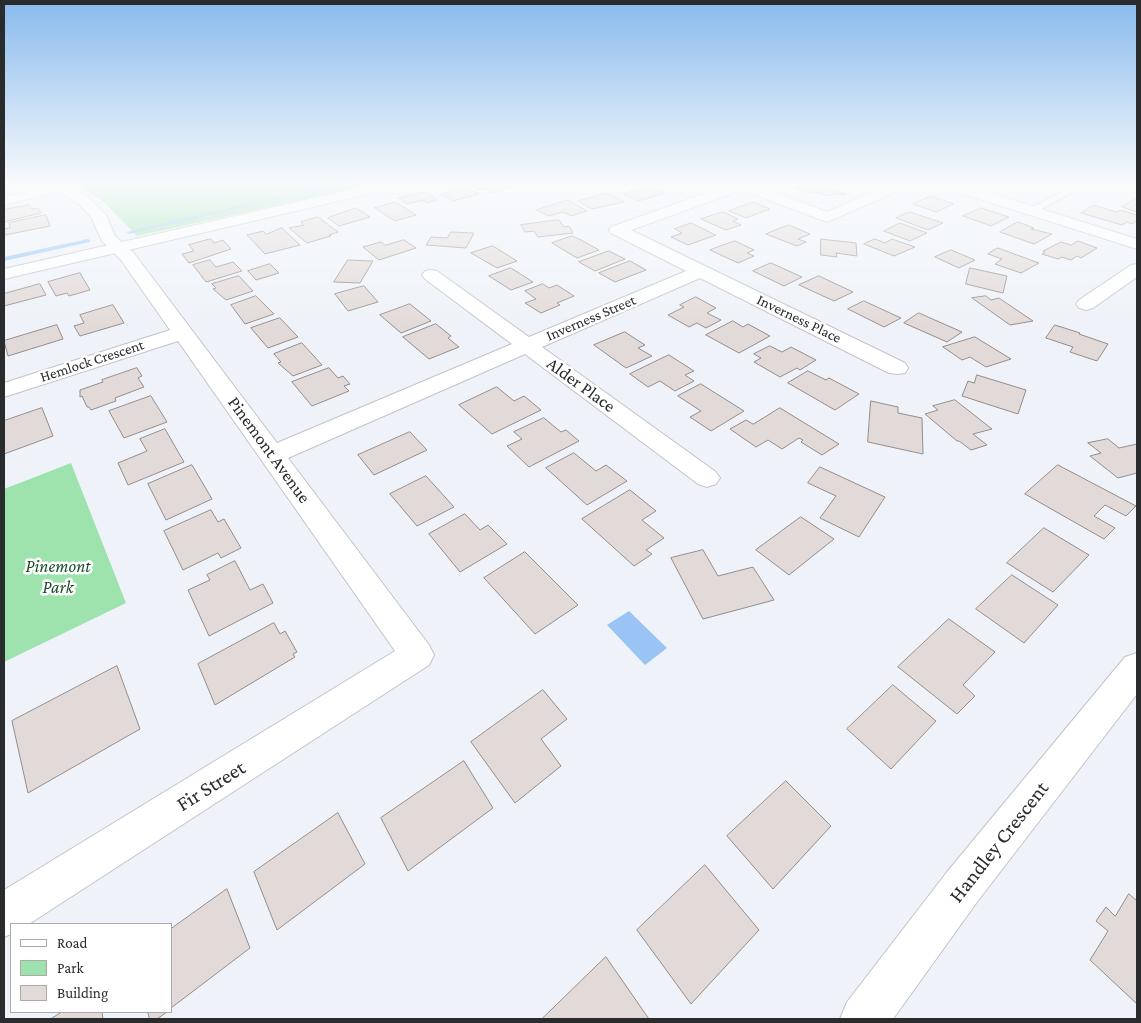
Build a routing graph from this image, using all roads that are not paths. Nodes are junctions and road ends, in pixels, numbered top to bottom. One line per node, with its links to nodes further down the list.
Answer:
1 (106, 233): 6 (street, Pinemont Avenue)
2 (183, 233): 6 (street)
3 (623, 233): 8 (street)
4 (1101, 233): 5 (street)
5 (1137, 244)
6 (117, 248): 9 (street); 12 (street, Pinemont Avenue)
7 (1137, 269): 11 (street)
8 (701, 271): 13 (street, Inverness Street); 14 (street, Inverness Place)
9 (4, 274)
10 (430, 275): 13 (street, Alder Place)
11 (1086, 304)
12 (181, 333): 15 (street, Hemlock Crescent); 16 (street, Pinemont Avenue)
13 (527, 346): 16 (street, Inverness Street); 17 (street, Alder Place)
14 (897, 368)
15 (4, 390)
16 (272, 455): 18 (street, Pinemont Avenue)
17 (707, 478)
18 (417, 655): 20 (street, Fir Street)
19 (1137, 668): 21 (street, Handley Crescent)
20 (4, 915)
21 (864, 1019)

